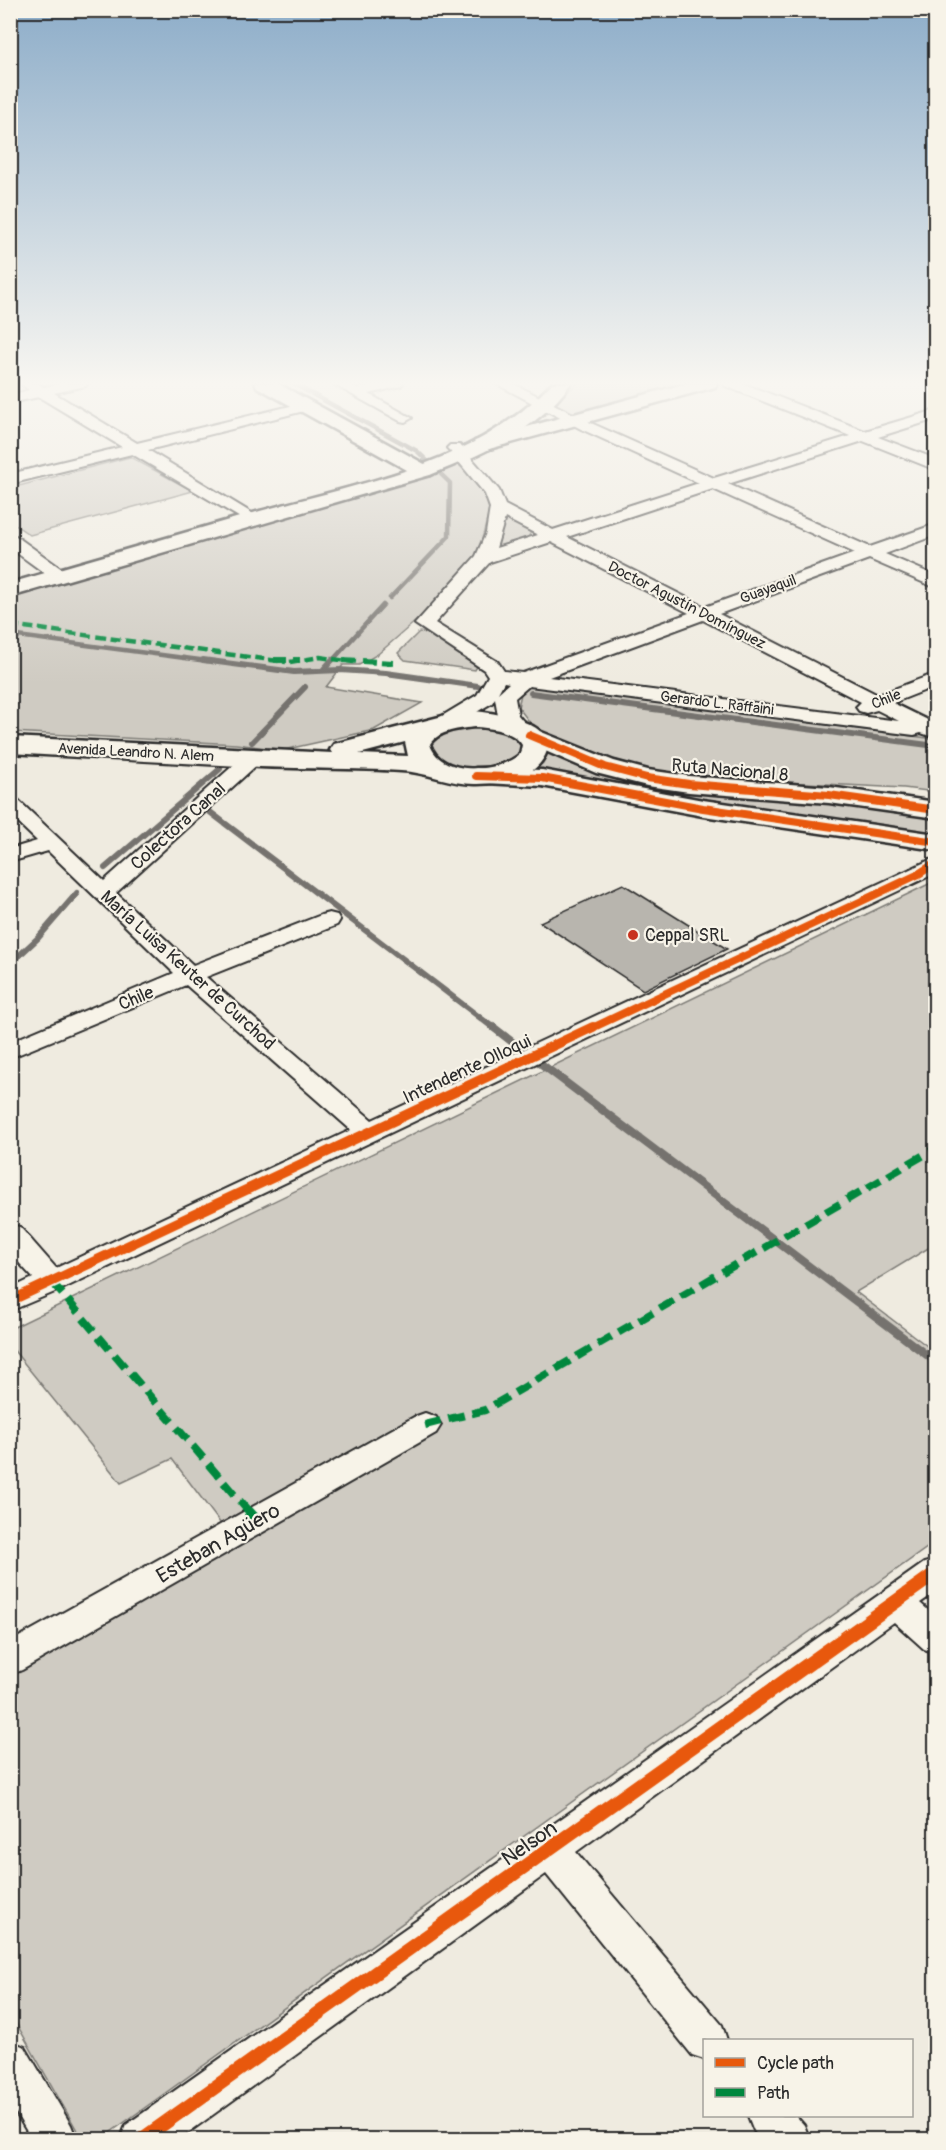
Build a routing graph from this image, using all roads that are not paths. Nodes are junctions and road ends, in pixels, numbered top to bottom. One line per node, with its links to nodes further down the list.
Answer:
1 (192, 483): 7 (street)
2 (367, 483): 7 (main road)
3 (486, 483): 6 (street)
4 (713, 483): 9 (street)
5 (714, 483): 11 (street)
6 (498, 508): 9 (street, Doctor Agustín Domínguez); 12 (street)
7 (249, 518): 13 (main road)
8 (936, 530): 11 (street, Guayaquil)
9 (551, 535): 12 (street); 17 (street, Doctor Agustín Domínguez)
10 (10, 540): 13 (street)
11 (869, 553): 15 (street); 17 (street, Guayaquil)
12 (484, 558): 18 (street)
13 (56, 572): 14 (main road); 16 (main road)
14 (10, 581)
15 (936, 583)
16 (10, 590)
17 (702, 613): 19 (street, Guayaquil); 21 (street, Doctor Agustín Domínguez)
18 (498, 676): 19 (street, Gerardo L. Raffaini); 23 (street)
19 (525, 679): 22 (street, Gerardo L. Raffaini); 24 (street, Guayaquil)
20 (936, 679): 21 (street, Chile)
21 (877, 702): 22 (street, Chile); 25 (street, Doctor Agustín Domínguez)
22 (838, 719): 25 (street, Gerardo L. Raffaini)
23 (438, 725): 24 (main road, Ruta Nacional 8); 27 (main road, Avenida Leandro N. Alem); 28 (main road)
24 (524, 732): 29 (main road); 31 (main road, Ruta Nacional 8)
25 (935, 732)
26 (10, 745): 27 (main road, Avenida Leandro N. Alem)
27 (257, 759): 28 (main road, Avenida Leandro N. Alem); 36 (street, Colectora Canal)
28 (443, 771): 29 (main road, Avenida Leandro N. Alem)
29 (476, 776): 32 (main road, Ruta Nacional 8)
30 (10, 803): 33 (street, María Luisa Keuter de Curchod)
31 (936, 810)
32 (936, 842)
33 (51, 843): 34 (street); 36 (street, María Luisa Keuter de Curchod)
34 (10, 856)
35 (936, 863): 40 (street, Intendente Olloqui)
36 (103, 893): 38 (street, María Luisa Keuter de Curchod)
37 (329, 920): 38 (street, Chile)
38 (189, 975): 39 (street, Chile); 40 (street, María Luisa Keuter de Curchod)
39 (10, 1051)
40 (371, 1133): 42 (street, Intendente Olloqui)
41 (10, 1234): 42 (street)
42 (51, 1282): 43 (street, Intendente Olloqui)
43 (10, 1301)
44 (425, 1425): 48 (street, Esteban Agüero)
45 (936, 1573): 46 (street, Nelson)
46 (895, 1602): 47 (street); 49 (street, Nelson)
47 (936, 1639)
48 (10, 1660)
49 (550, 1850): 50 (street); 54 (street, Nelson)
50 (706, 2039)
51 (10, 2062): 53 (street)
52 (771, 2117): 55 (street)
53 (56, 2139)
54 (141, 2139)
55 (789, 2139)

